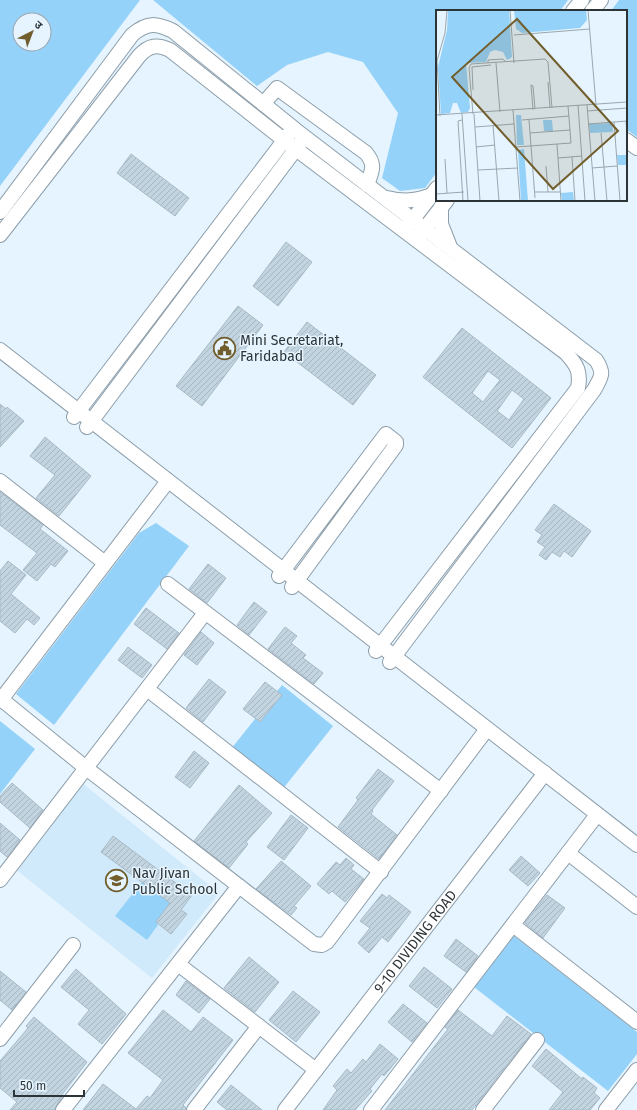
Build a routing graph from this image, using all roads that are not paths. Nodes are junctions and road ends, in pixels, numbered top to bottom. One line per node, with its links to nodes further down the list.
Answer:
1 (582, 0): 3 (street)
2 (601, 0): 4 (street)
3 (575, 10)
4 (593, 10)
5 (263, 104): 6 (street); 11 (street); 15 (street)
6 (294, 128): 7 (street); 9 (street)
7 (305, 137): 9 (street); 11 (street)
8 (627, 141): 10 (street)
9 (290, 144): 16 (street); 18 (street); 22 (street); 24 (street)
10 (637, 148)
11 (367, 185): 13 (street)
12 (435, 191): 13 (street); 16 (street)
13 (382, 197): 16 (street)
14 (444, 204): 17 (street); 19 (street)
15 (0, 212)
16 (408, 225): 17 (street)
17 (420, 234): 19 (street); 35 (street)
18 (0, 235)
19 (450, 249): 36 (street)
20 (0, 350): 23 (street)
21 (0, 359): 25 (street)
22 (96, 389): 23 (street); 25 (street)
23 (63, 399): 25 (street)
24 (106, 401): 26 (street); 27 (street)
25 (76, 414): 26 (street)
26 (89, 424): 27 (street); 29 (street)
27 (104, 431): 29 (street)
28 (0, 481): 30 (street)
29 (166, 484): 30 (street); 31 (street)
30 (105, 563): 38 (street)
31 (281, 573): 33 (street); 33 (street)
32 (168, 584): 34 (street)
33 (295, 584): 35 (street)
34 (205, 613): 37 (street); 42 (street)
35 (378, 649): 36 (street)
36 (392, 659): 39 (street)
37 (147, 689): 40 (street); 47 (street)
38 (1, 700): 40 (street)
39 (485, 731): 41 (street); 42 (street)
40 (86, 768): 48 (street); 49 (street)
41 (542, 776): 43 (street); 44 (street); 58 (street, 9-10 DIVIDING ROAD)
42 (441, 791): 47 (street)
43 (593, 820): 45 (street); 46 (street)
44 (637, 845)
45 (568, 853): 50 (street); 51 (street)
46 (637, 853)
47 (381, 872): 49 (street)
48 (0, 880)
49 (239, 886): 53 (street)
50 (637, 907)
51 (512, 925): 54 (street); 63 (street)
52 (73, 945): 56 (street)
53 (178, 964): 55 (street); 60 (street)
54 (637, 1022)
55 (259, 1026): 58 (street); 61 (street)
56 (0, 1039)
57 (537, 1040): 64 (street)
58 (316, 1070): 62 (street, 9-10 DIVIDING ROAD)
59 (637, 1070): 65 (street)
60 (63, 1110)
61 (194, 1110)
62 (285, 1110)
63 (371, 1110)
64 (483, 1110)
65 (606, 1110)

